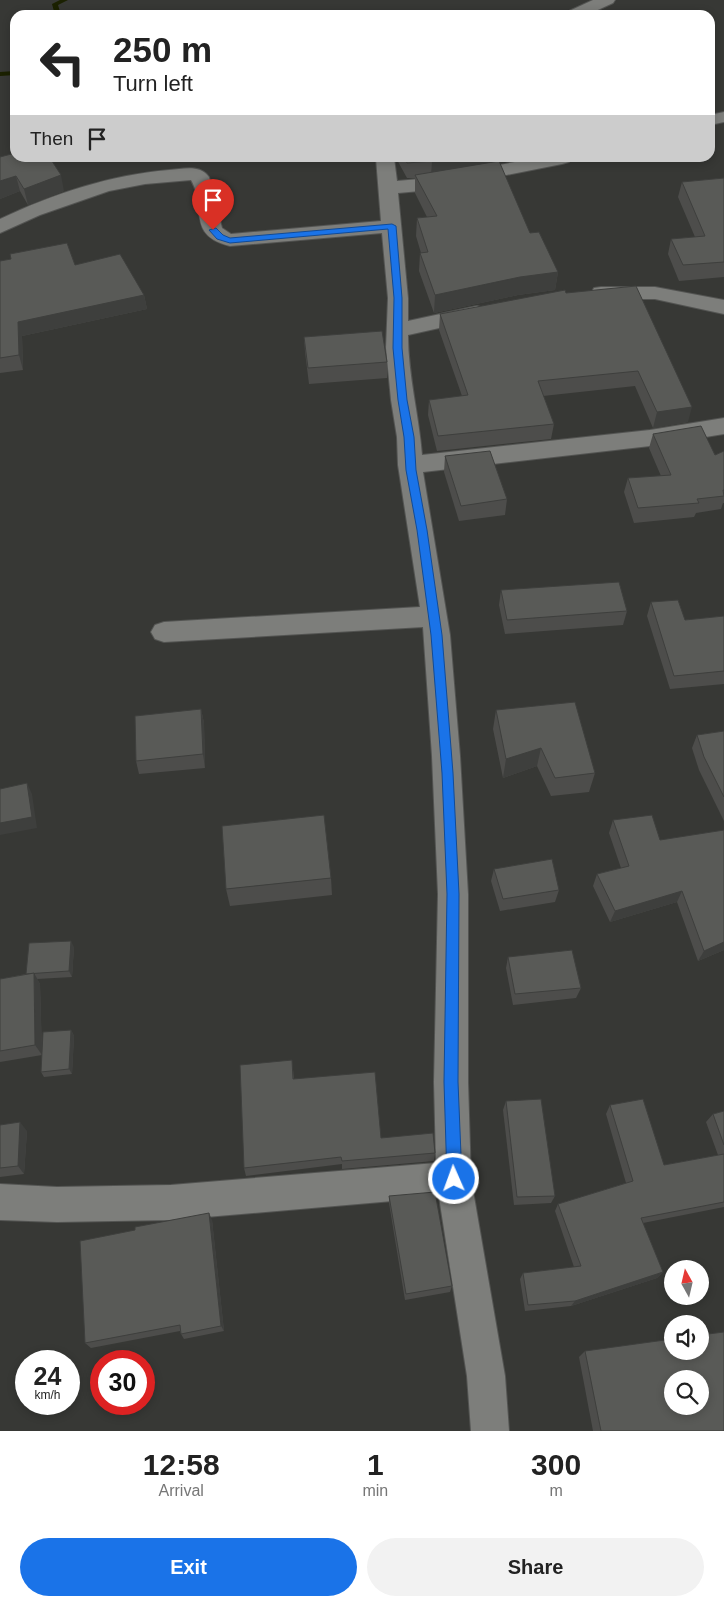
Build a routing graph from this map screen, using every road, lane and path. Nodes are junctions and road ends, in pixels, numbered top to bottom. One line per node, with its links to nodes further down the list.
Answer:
1 (607, 0): 2 (street)
2 (584, 10)
3 (385, 162): 5 (street)
4 (542, 162): 5 (street)
5 (388, 188): 6 (street)
6 (392, 226): 7 (street); 11 (street)
7 (0, 227)
8 (582, 295): 9 (street)
9 (724, 306)
10 (495, 309): 11 (street)
11 (398, 330): 13 (street)
12 (724, 426): 13 (street)
13 (410, 465): 14 (street)
14 (434, 616): 15 (street); 16 (street)
15 (164, 632)
16 (454, 1179): 17 (street); 18 (street)
17 (0, 1202)
18 (490, 1431)

